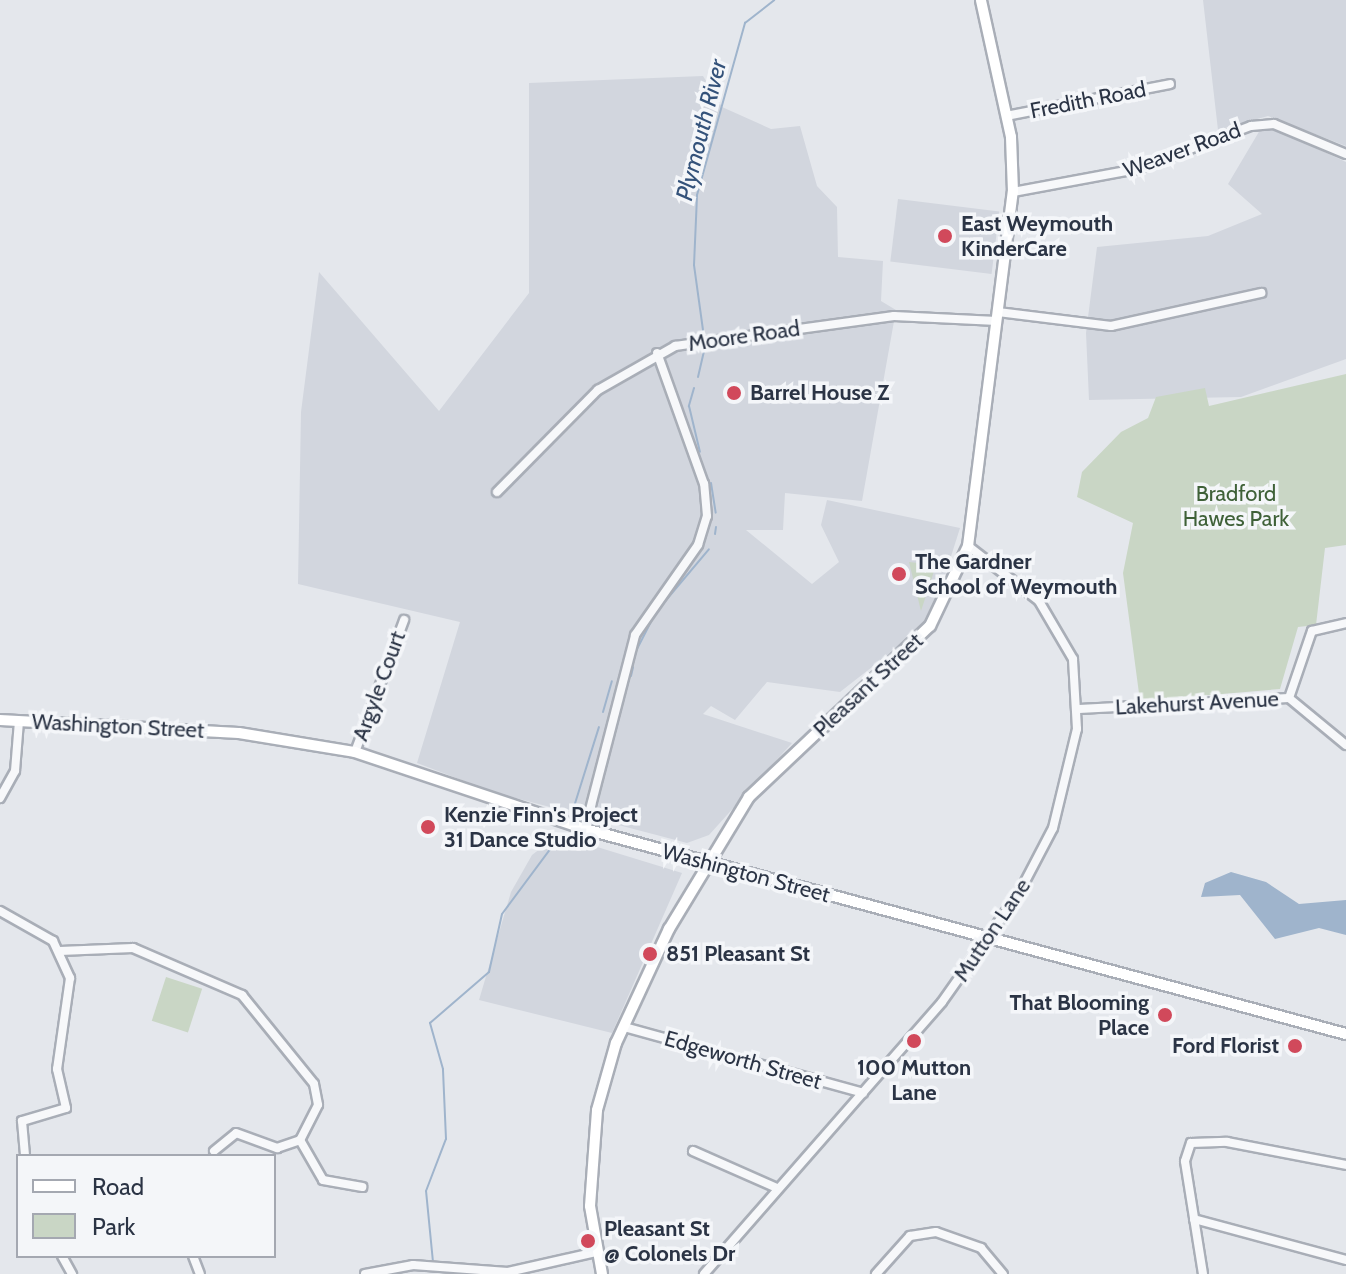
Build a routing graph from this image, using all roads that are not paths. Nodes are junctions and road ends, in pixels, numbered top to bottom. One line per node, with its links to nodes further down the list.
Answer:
1 (981, 0): 3 (main road, Pleasant Street)
2 (1170, 84): 3 (street, Fredith Road)
3 (1006, 116): 5 (main road, Pleasant Street)
4 (1346, 154): 5 (street, Weaver Road)
5 (1013, 192): 7 (main road, Pleasant Street)
6 (1261, 293): 7 (street, Moore Road)
7 (997, 316): 8 (street, Moore Road); 10 (main road, Pleasant Street)
8 (657, 353): 9 (street, Moore Road); 20 (street)
9 (497, 492)
10 (968, 546): 14 (street, Mutton Lane); 21 (main road, Pleasant Street)
11 (404, 620): 18 (street, Argyle Court)
12 (1346, 623): 13 (street)
13 (1289, 698): 14 (street, Lakehurst Avenue); 17 (street, Lakehurst Avenue)
14 (1079, 709): 23 (street, Mutton Lane)
15 (0, 720): 16 (main road, Washington Street)
16 (19, 721): 18 (main road, Washington Street); 19 (street)
17 (1346, 745)
18 (355, 752): 20 (main road, Washington Street)
19 (0, 798)
20 (585, 829): 21 (main road, Washington Street)
21 (705, 861): 23 (main road, Washington Street); 25 (main road, Pleasant Street)
22 (0, 911): 24 (street)
23 (988, 940): 26 (main road, Washington Street); 27 (street, Mutton Lane)
24 (60, 951): 28 (street); 31 (street)
25 (624, 1027): 27 (street, Edgeworth Street); 36 (main road, Pleasant Street)
26 (1346, 1034)
27 (863, 1093): 34 (street, Mutton Lane)
28 (300, 1140): 29 (street); 33 (street)
29 (214, 1151)
30 (693, 1151): 34 (street)
31 (25, 1154)
32 (1346, 1165): 35 (street)
33 (362, 1187)
34 (777, 1188): 42 (street, Mutton Lane)
35 (1194, 1219): 37 (street); 45 (street)
36 (596, 1252): 38 (street); 41 (main road, Pleasant Street)
37 (1346, 1260)
38 (410, 1265): 39 (street); 40 (street)
39 (365, 1274)
40 (403, 1274)
41 (602, 1274)
42 (704, 1274)
43 (876, 1274): 44 (street)
44 (1003, 1274)
45 (1203, 1274)

